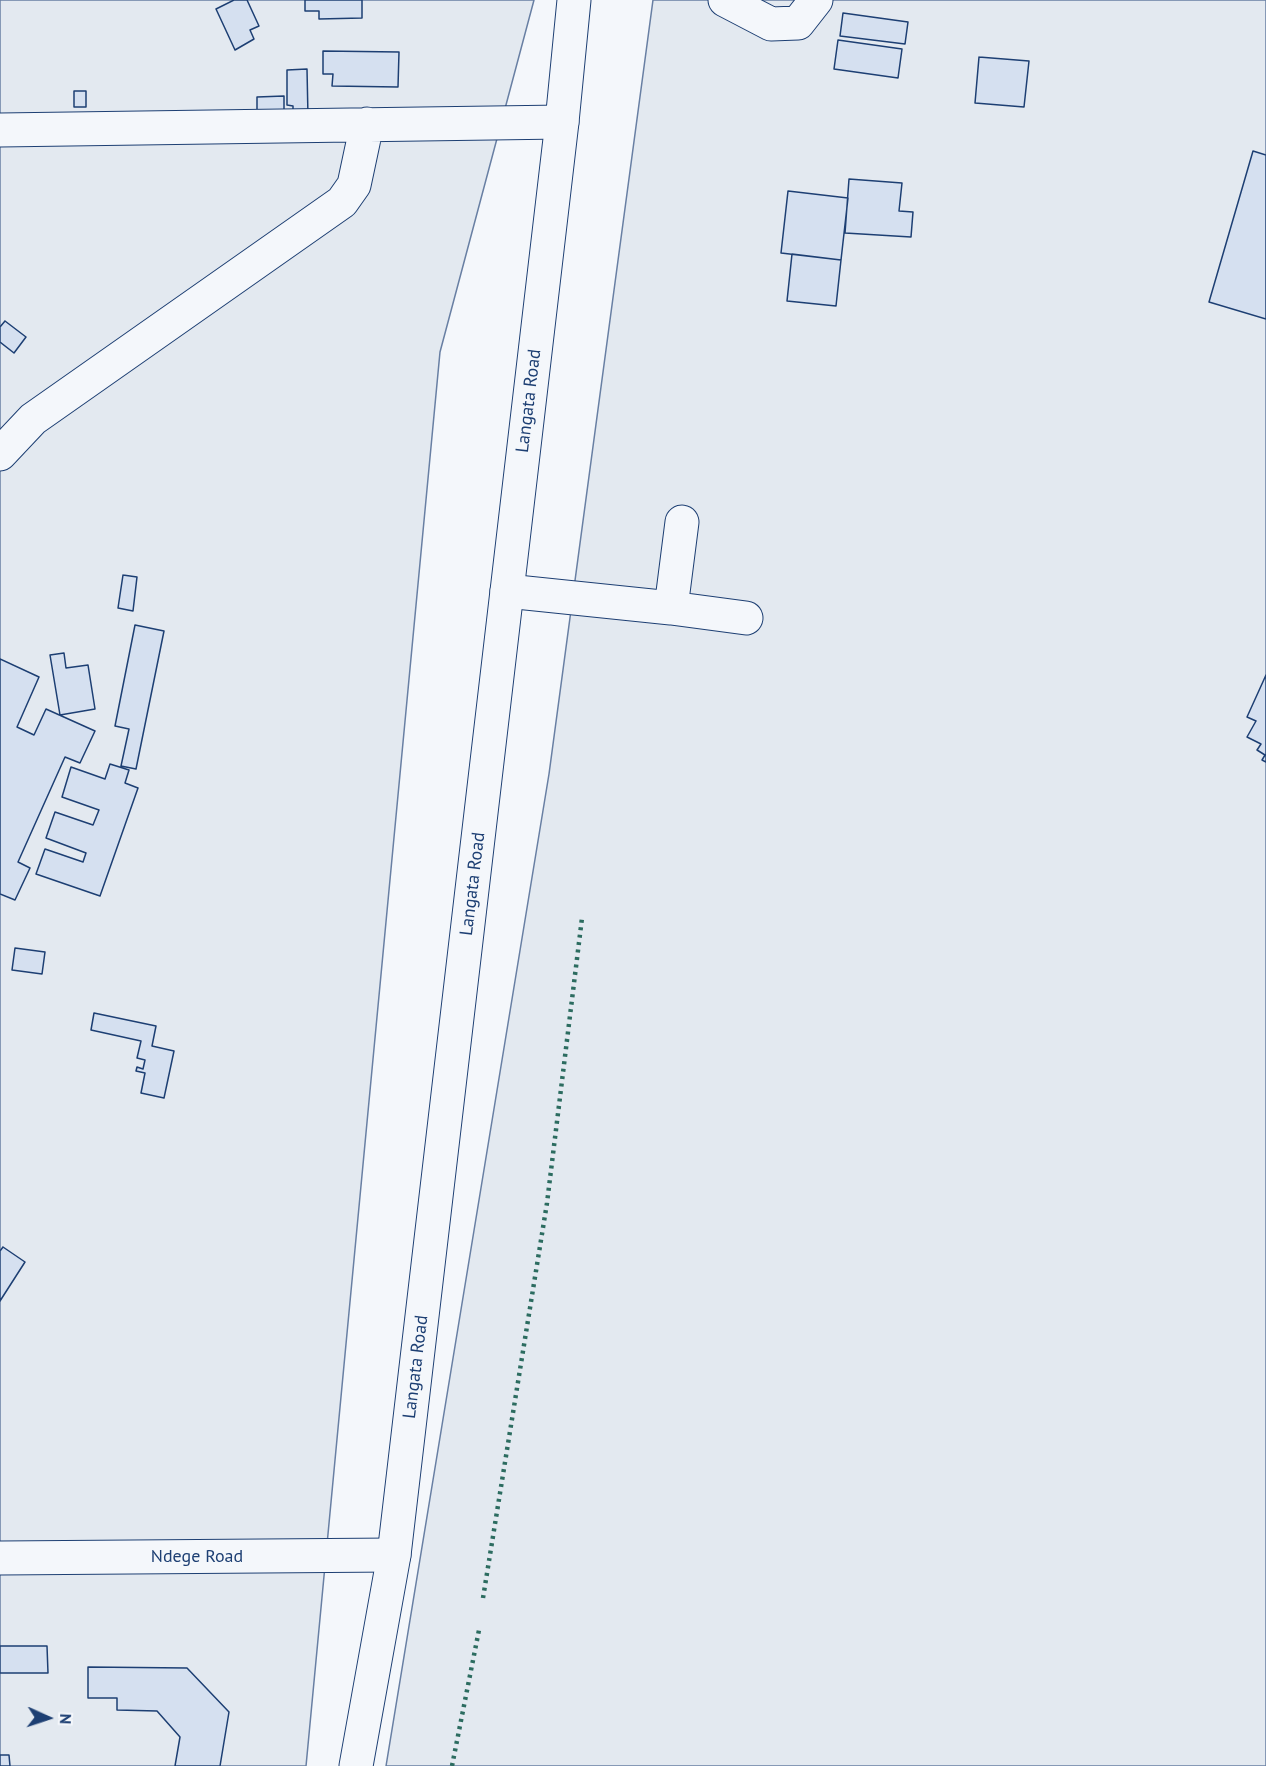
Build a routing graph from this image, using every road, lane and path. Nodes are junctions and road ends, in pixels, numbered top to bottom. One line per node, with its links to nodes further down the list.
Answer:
1 (574, 0): 4 (main road, Langata Road)
2 (725, 0): 3 (main road)
3 (816, 0)
4 (562, 122): 5 (main road); 9 (main road, Langata Road)
5 (367, 124): 6 (main road); 7 (main road)
6 (0, 130)
7 (0, 454)
8 (682, 522): 10 (main road)
9 (507, 591): 10 (main road); 12 (main road, Langata Road)
10 (671, 608): 11 (main road)
11 (746, 618)
12 (394, 1555): 13 (main road, Ndege Road); 14 (main road, Langata Road)
13 (0, 1558)
14 (356, 1766)

